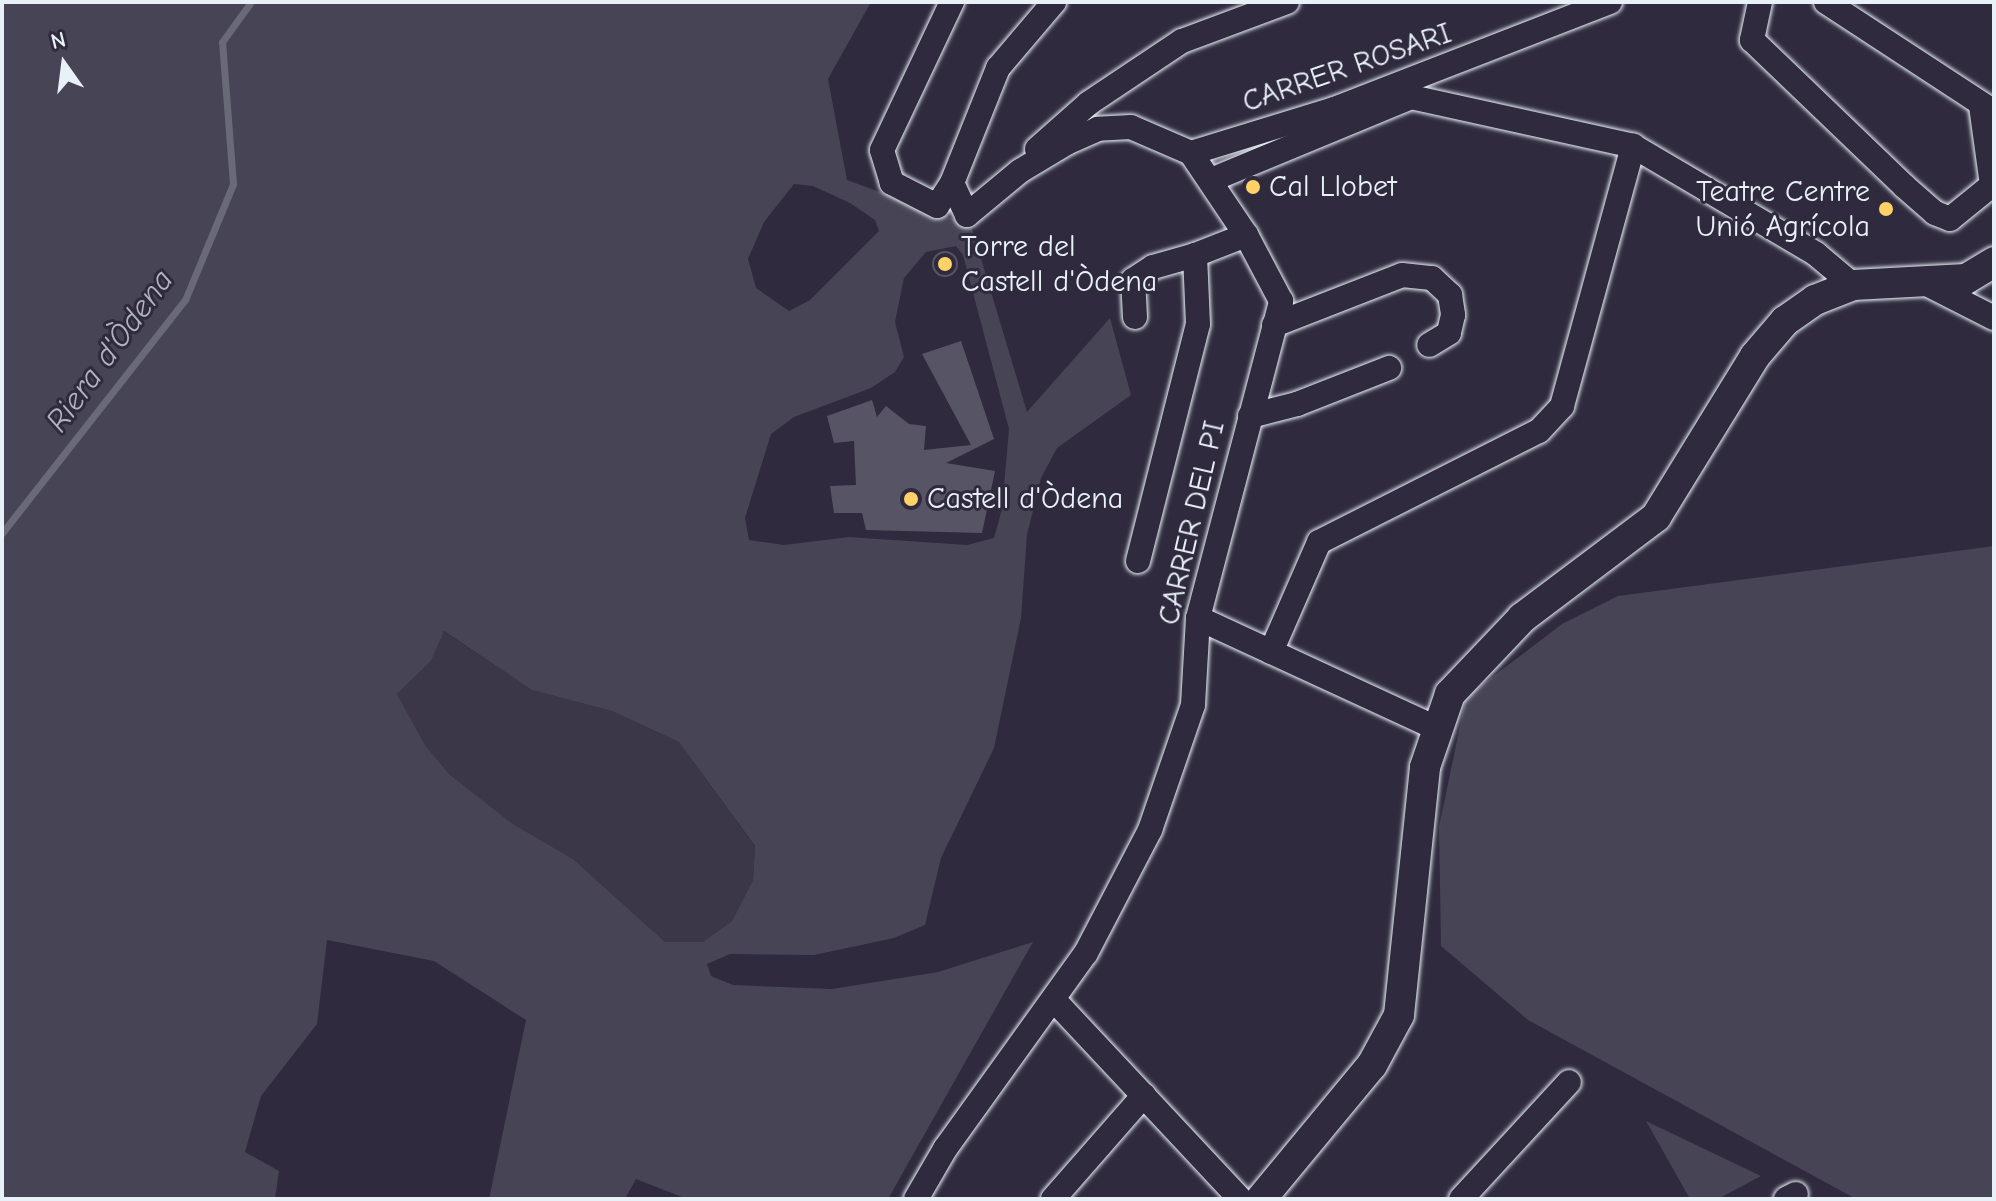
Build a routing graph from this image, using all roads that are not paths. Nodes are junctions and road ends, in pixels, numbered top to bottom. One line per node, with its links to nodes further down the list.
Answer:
1 (952, 2): 11 (street)
2 (1054, 2): 11 (street)
3 (1287, 2): 12 (street)
4 (1610, 2): 9 (street, CARRER ROSARI)
5 (1760, 2): 7 (street)
6 (1826, 2): 7 (street)
7 (1987, 109)
8 (1633, 146): 10 (street); 17 (street); 26 (street)
9 (1191, 153): 10 (street, CARRER DEL PI); 12 (street)
10 (1211, 180): 13 (street, CARRER DEL PI)
11 (952, 183): 12 (street)
12 (988, 198)
13 (1246, 235): 14 (street); 20 (street, CARRER DEL PI)
14 (1195, 255): 18 (street); 24 (street)
15 (1994, 262): 16 (street)
16 (1919, 280): 17 (street); 19 (street)
17 (1853, 285): 27 (street)
18 (1135, 317)
19 (1994, 318)
20 (1274, 325): 21 (street); 23 (street, CARRER DEL PI)
21 (1429, 345)
22 (1389, 368): 23 (street)
23 (1250, 416): 25 (street, CARRER DEL PI)
24 (1138, 561)
25 (1198, 618): 26 (street); 28 (street, CARRER DEL PI)
26 (1271, 652): 27 (street)
27 (1436, 728): 34 (street)
28 (1054, 1000): 30 (street); 31 (street, CARRER DEL PI)
29 (1569, 1082): 35 (street)
30 (1144, 1095): 32 (street); 33 (street)
31 (916, 1199)
32 (1053, 1199)
33 (1240, 1199)
34 (1261, 1199)
35 (1461, 1199)

